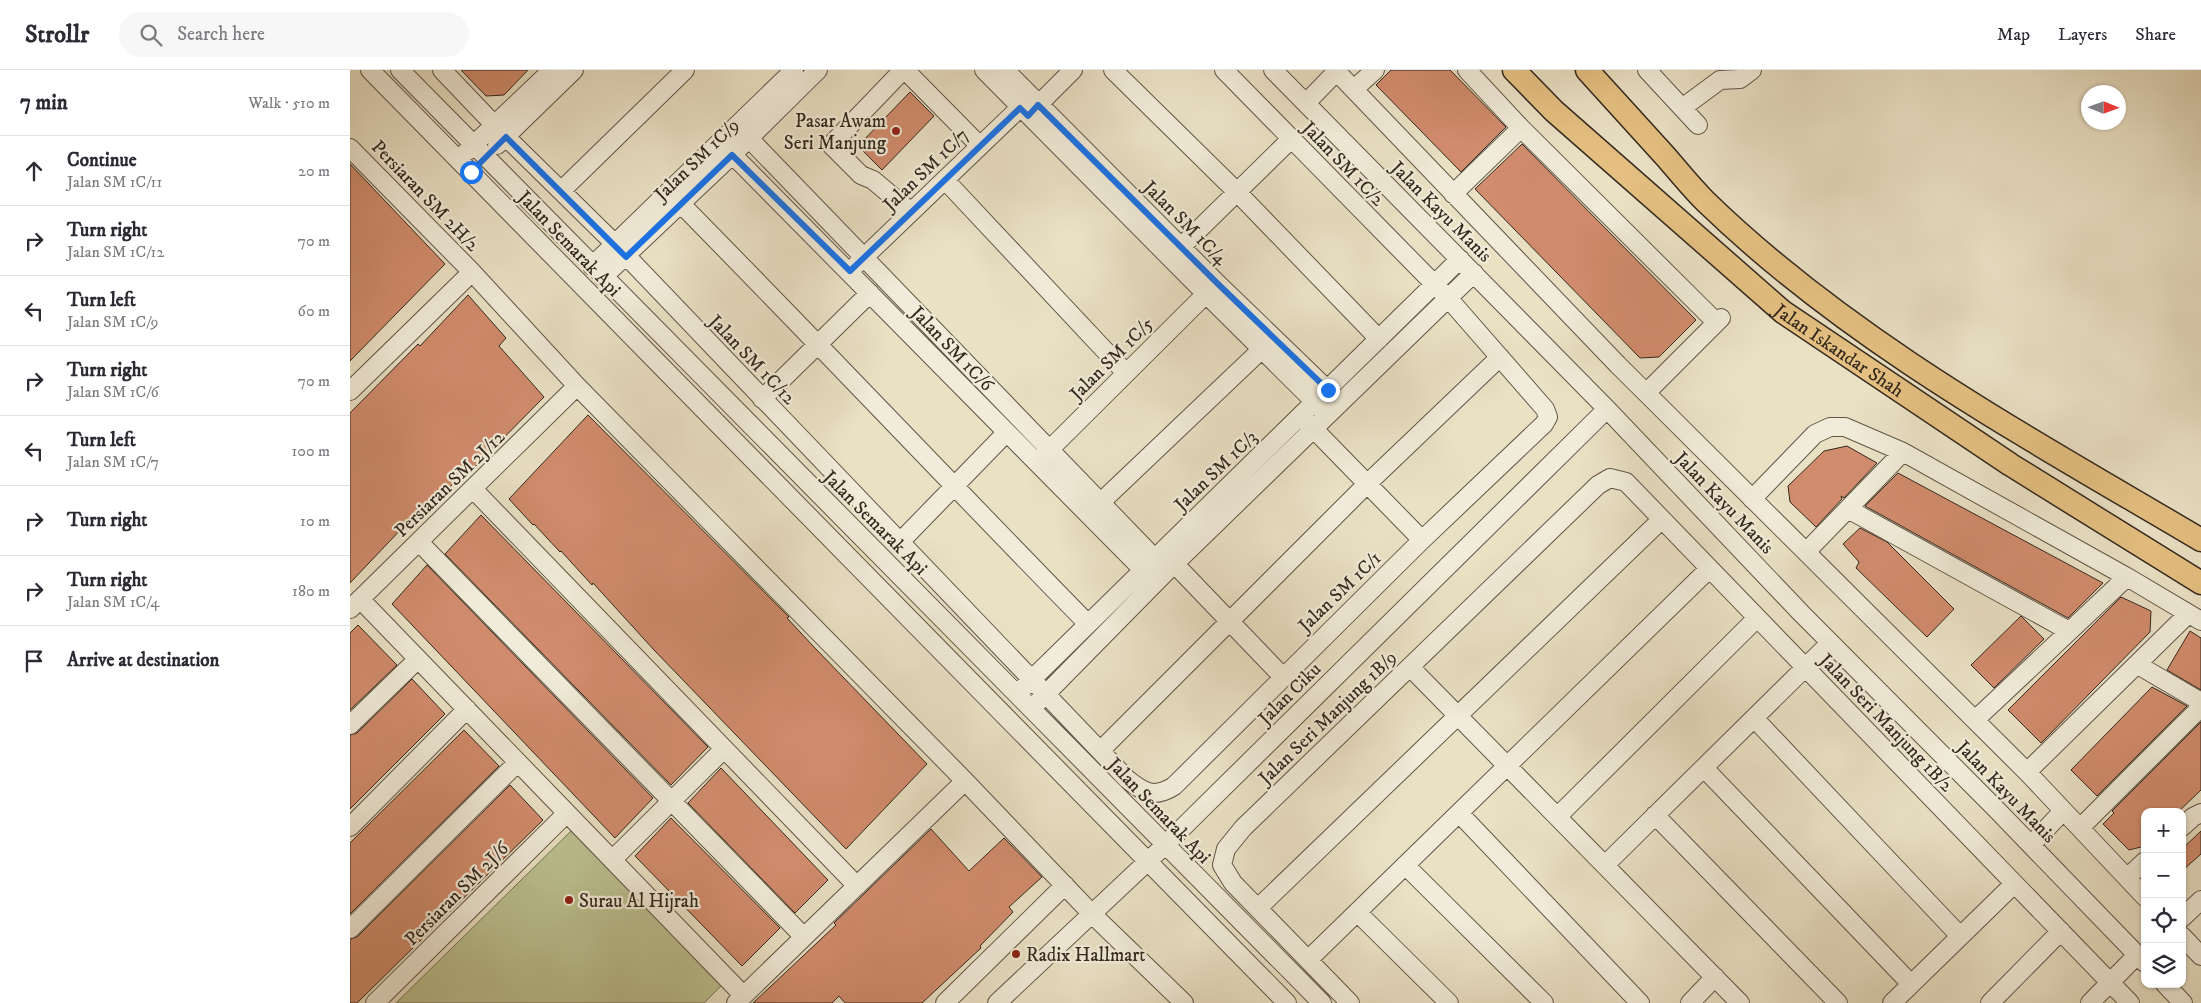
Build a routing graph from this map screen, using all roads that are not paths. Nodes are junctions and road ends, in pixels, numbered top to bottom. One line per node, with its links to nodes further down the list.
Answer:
1 (370, 70): 40 (street, Jalan Semarak Api)
2 (400, 70): 38 (street, Jalan Semarak Api)
3 (442, 70): 32 (street, Jalan SM 1C/12)
4 (551, 70): 32 (street)
5 (574, 70): 32 (street)
6 (685, 70): 42 (street)
7 (818, 70): 33 (street, Jalan SM 1C/9)
8 (904, 70): 36 (street); 46 (street)
9 (984, 70): 27 (street, Jalan SM 1C/4)
10 (1005, 70): 27 (street, Jalan SM 1C/4)
11 (1073, 70): 27 (street, Jalan SM 1C/7)
12 (1113, 70): 43 (street)
13 (1224, 70): 34 (street, Jalan SM 1C/2)
14 (1273, 70): 26 (street, Jalan Kayu Manis)
15 (1375, 70): 25 (street)
16 (1467, 70): 31 (street)
17 (1514, 70): 29 (main road, Jalan Iskandar Shah)
18 (1522, 70): 29 (main road)
19 (1587, 70): 84 (main road, Jalan Iskandar Shah)
20 (1647, 70): 28 (street)
21 (1752, 70): 24 (street)
22 (1337, 71): 25 (street); 26 (street)
23 (785, 73): 33 (street, Jalan SM 1C/9)
24 (1716, 75): 28 (street)
25 (1354, 89): 44 (street)
26 (1306, 103): 50 (street, Jalan Kayu Manis)
27 (1029, 106): 36 (street, Jalan SM 1C/7); 47 (street, Jalan SM 1C/4); 56 (street, Jalan SM 1C/4)
28 (1682, 108): 30 (street)
29 (1554, 111): 91 (main road, Jalan Iskandar Shah)
30 (1698, 125)
31 (1522, 128): 44 (street); 66 (street)
32 (500, 131): 38 (street); 42 (street, Jalan SM 1C/12)
33 (742, 132): 35 (street, Jalan SM 1C/9); 39 (street, Jalan SM 1C/9); 49 (street, Jalan SM 1C/6)
34 (1291, 138): 43 (street); 55 (street, Jalan SM 1C/2)
35 (720, 142): 39 (street, Jalan SM 1C/6); 48 (street, Jalan SM 1C/9)
36 (980, 146): 41 (street, Jalan SM 1C/7)
37 (350, 148): 52 (street, Persiaran SM 2H/2)
38 (481, 150): 40 (street); 53 (street, Jalan Semarak Api)
39 (732, 155): 45 (street, Jalan SM 1C/9); 51 (street, Jalan SM 1C/6)
40 (465, 166): 111 (street, Jalan Semarak Api)
41 (945, 180): 46 (street, Jalan SM 1C/7); 63 (street)
42 (561, 191): 48 (street, Jalan SM 1C/12)
43 (1236, 192): 47 (street); 59 (street)
44 (1453, 194): 66 (street)
45 (681, 204): 48 (street, Jalan SM 1C/9); 60 (street)
46 (911, 212): 49 (street, Jalan SM 1C/7)
47 (1181, 248): 56 (street, Jalan SM 1C/4)
48 (621, 251): 53 (street, Jalan SM 1C/9); 67 (street, Jalan SM 1C/12)
49 (864, 257): 51 (street, Jalan SM 1C/7); 72 (street, Jalan SM 1C/6)
50 (1460, 259): 54 (street, Jalan Kayu Manis); 55 (street, Jalan SM 1C/3)
51 (850, 271): 57 (street, Jalan SM 1C/6)
52 (472, 272): 64 (street); 65 (street, Persiaran SM 2H/2)
53 (598, 272): 106 (street, Jalan Semarak Api)
54 (1474, 273): 58 (street, Jalan SM 1C/3); 69 (street, Jalan Kayu Manis)
55 (1434, 285): 58 (street, Jalan SM 1C/2); 59 (street, Jalan SM 1C/3)
56 (1211, 289): 61 (street, Jalan SM 1C/4); 63 (street, Jalan SM 1C/5); 68 (street, Jalan SM 1C/4)
57 (870, 293): 60 (street); 71 (street, Jalan SM 1C/6)
58 (1448, 298): 62 (street, Jalan SM 1C/1); 68 (street, Jalan SM 1C/3)
59 (1379, 339): 68 (street, Jalan SM 1C/3)
60 (819, 343): 67 (street); 77 (street)
61 (1262, 349): 68 (street, Jalan SM 1C/4); 80 (street)
62 (1500, 357): 76 (street); 83 (street, Jalan SM 1C/1)
63 (1126, 373): 72 (street, Jalan SM 1C/5)
64 (354, 380)
65 (577, 386): 78 (street, Persiaran SM 2J/12); 123 (street, Persiaran SM 2H/2)
66 (1646, 393): 79 (street)
67 (762, 398): 86 (street, Jalan SM 1C/12)
68 (1328, 402): 70 (street, Jalan SM 1C/3)
69 (1607, 409): 98 (street, Jalan Kayu Manis); 135 (street, Jalan Ciku)
70 (1307, 422): 76 (street); 88 (street, Jalan SM 1C/3)
71 (1006, 433): 74 (street, Jalan SM 1C/6); 77 (street)
72 (1049, 450): 74 (street, Jalan SM 1C/5); 80 (street, Jalan SM 1C/6)
73 (1903, 452): 79 (street); 81 (street); 90 (street)
74 (1036, 463): 88 (street, Jalan SM 1C/6)
75 (1610, 478): 82 (street, Jalan Seri Manjung 1B/2); 101 (street, Jalan Seri Manjung 1B/9)
76 (1367, 484): 83 (street); 95 (street)
77 (954, 486): 86 (street); 96 (street)
78 (472, 489): 85 (street, Persiaran SM 2J/12); 117 (street)
79 (1752, 499): 87 (street)
80 (1100, 503): 88 (street, Jalan SM 1C/6)
81 (1848, 509): 87 (street); 97 (street)
82 (1661, 520): 89 (street, Jalan Seri Manjung 1B/2); 112 (street)
83 (1422, 540): 103 (street, Jalan SM 1C/1)
84 (2201, 540)
85 (418, 542): 92 (street, Persiaran SM 2J/12); 124 (street)
86 (900, 542): 104 (street, Jalan SM 1C/12)
87 (1806, 552): 114 (street)
88 (1159, 566): 95 (street); 96 (street, Jalan SM 1C/3); 105 (street, Jalan SM 1C/3)
89 (1709, 569): 93 (street, Jalan Seri Manjung 1B/2); 120 (street)
90 (2127, 577): 94 (street); 97 (street)
91 (2201, 583)
92 (355, 604): 99 (street)
93 (1757, 618): 102 (street, Jalan Seri Manjung 1B/2); 130 (street)
94 (2195, 618): 100 (street)
95 (1229, 621): 103 (street); 118 (street)
96 (1088, 624): 104 (street, Jalan SM 1C/3)
97 (2069, 631): 114 (street)
98 (1830, 642): 102 (street); 134 (street, Jalan Kayu Manis)
99 (418, 659): 109 (street); 115 (street)
100 (2138, 664): 107 (street); 122 (street)
101 (1410, 667): 112 (street); 147 (street, Jalan Seri Manjung 1B/9)
102 (1805, 668): 113 (street); 142 (street, Jalan Seri Manjung 1B/2)
103 (1282, 676): 118 (street, Jalan SM 1C/1)
104 (1032, 679): 105 (street, Jalan SM 1C/12); 106 (street, Jalan SM 1C/3)
105 (1045, 693): 110 (street, Jalan SM 1C/3); 118 (street, Jalan SM 1C/1)
106 (1017, 694): 110 (street, Jalan Semarak Api); 111 (street, Jalan SM 1C/3)
107 (2201, 702)
108 (2201, 707): 133 (street)
109 (467, 709): 119 (street); 132 (street)
110 (1031, 709): 116 (street, Jalan SM 1C/3); 135 (street, Jalan Semarak Api)
111 (1000, 713): 116 (street, Jalan Semarak Api)
112 (1458, 715): 120 (street); 147 (street)
113 (1754, 718): 121 (street); 153 (street)
114 (1975, 720): 122 (street)
115 (350, 725)
116 (1013, 726): 137 (street, Jalan Semarak Api)
117 (724, 749): 124 (street); 144 (street)
118 (1100, 751)
119 (518, 762): 126 (street); 151 (street)
120 (1508, 765): 127 (street); 130 (street)
121 (1704, 768): 129 (street); 161 (street)
122 (2027, 772): 125 (street)
123 (965, 781): 143 (street, Persiaran SM 2H/2); 144 (street)
124 (671, 801): 136 (street); 154 (street)
125 (2063, 810): 133 (street); 134 (street)
126 (567, 813): 136 (street); 164 (street, Persiaran SM 2J/6)
127 (1459, 813): 138 (street); 173 (street)
128 (2201, 813): 131 (street)
129 (1655, 815): 139 (street); 176 (street)
130 (1558, 816): 139 (street)
131 (2186, 824)
132 (350, 827)
133 (2080, 828): 141 (street)
134 (2030, 845): 157 (street, Jalan Kayu Manis)
135 (1164, 846): 137 (street, Jalan Ciku); 169 (street, Jalan Semarak Api)
136 (612, 860): 163 (street)
137 (1147, 861): 149 (street, Jalan Ciku); 168 (street, Jalan Semarak Api)
138 (1405, 865): 148 (street); 172 (street)
139 (1605, 865): 159 (street)
140 (2141, 865): 141 (street)
141 (2127, 878): 145 (street)
142 (2014, 884): 152 (street, Jalan Seri Manjung 1B/2); 153 (street)
143 (1066, 885): 149 (street, Persiaran SM 2H/2); 165 (street)
144 (857, 886): 154 (street)
145 (2141, 893)
146 (2201, 900): 150 (street)
147 (1258, 908): 158 (street, Jalan Seri Manjung 1B/9)
148 (1357, 912): 158 (street); 171 (street)
149 (1092, 914): 166 (street, Jalan Ciku); 167 (street, Persiaran SM 2H/2)
150 (2186, 914)
151 (350, 929)
152 (2061, 932): 160 (street, Jalan Seri Manjung 1B/2); 178 (street)
153 (1960, 936): 161 (street)
154 (804, 937): 163 (street)
155 (2186, 940): 156 (street)
156 (2201, 956)
157 (2141, 959): 160 (street)
158 (1308, 960): 170 (street, Jalan Seri Manjung 1B/9)
159 (1715, 978): 174 (street); 175 (street)
160 (2110, 982): 179 (street); 180 (street, Jalan Seri Manjung 1B/2)
161 (1911, 984): 177 (street)
162 (2169, 988): 181 (street)
163 (739, 999)
164 (375, 1003)
165 (944, 1003)
166 (997, 1003)
167 (1184, 1003)
168 (1287, 1003)
169 (1322, 1003)
170 (1350, 1003)
171 (1448, 1003)
172 (1544, 1003)
173 (1640, 1003)
174 (1690, 1003)
175 (1740, 1003)
176 (1838, 1003)
177 (1892, 1003)
178 (1990, 1003)
179 (2090, 1003)
180 (2130, 1003)
181 (2183, 1003)

